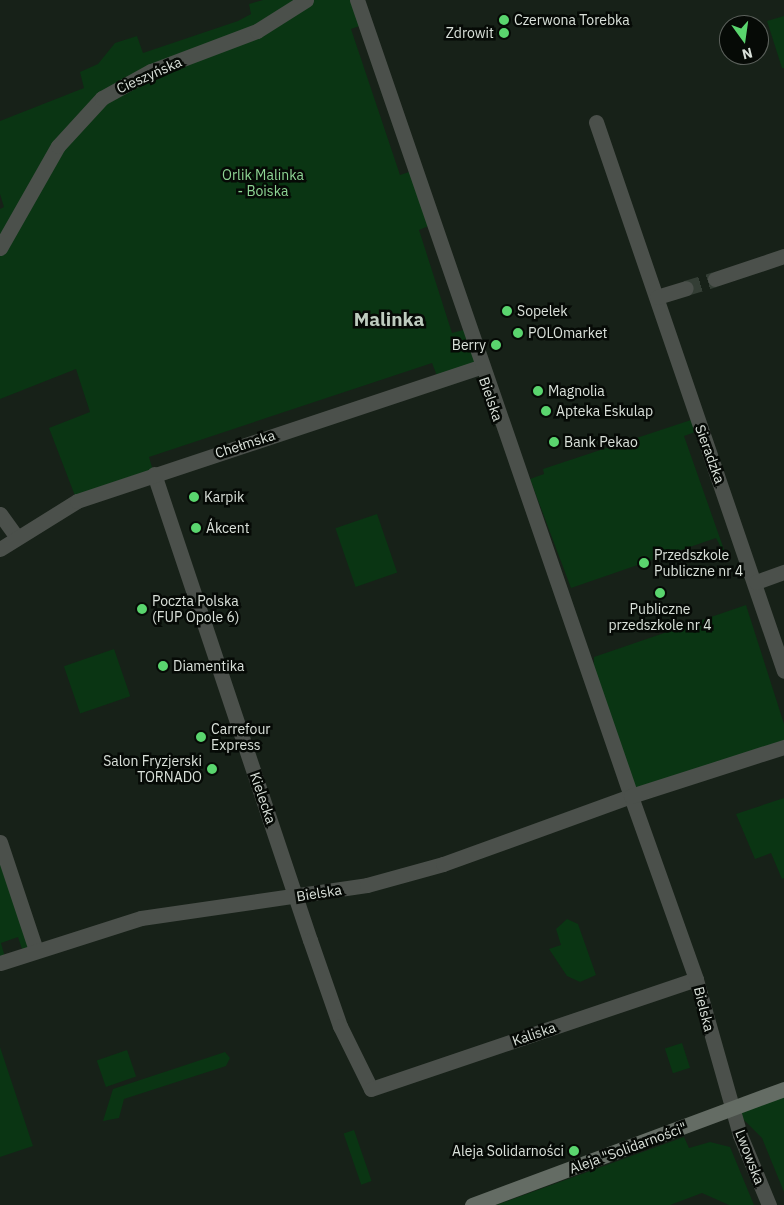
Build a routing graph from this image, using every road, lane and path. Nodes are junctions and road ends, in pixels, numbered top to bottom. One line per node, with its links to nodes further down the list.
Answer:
1 (306, 0): 4 (street, Cieszyńska)
2 (357, 0): 9 (street, Bielska)
3 (596, 122): 8 (street, Sieradzka)
4 (0, 248)
5 (784, 256): 6 (street)
6 (715, 279)
7 (686, 288): 8 (street)
8 (657, 297): 15 (street, Sieradzka)
9 (480, 367): 10 (street, Chełmska); 18 (street, Bielska)
10 (154, 474): 12 (street, Chełmska); 20 (street, Kielecka)
11 (0, 514): 12 (street)
12 (16, 536): 13 (street, Chełmska)
13 (0, 549)
14 (784, 572): 15 (street)
15 (756, 582): 16 (street, Sieradzka)
16 (784, 671)
17 (784, 747): 18 (street)
18 (631, 796): 20 (street, Bielska); 23 (street, Bielska)
19 (0, 842): 21 (street)
20 (296, 897): 21 (street, Bielska); 24 (street, Kielecka)
21 (36, 950): 22 (street, Bielska)
22 (0, 963)
23 (696, 979): 24 (street, Kaliska); 26 (street, Bielska)
24 (371, 1089)
25 (784, 1089): 26 (street, Aleja "Solidarności")
26 (733, 1109): 27 (street, Aleja "Solidarności"); 28 (street, Lwowska)
27 (472, 1205)
28 (769, 1205)

